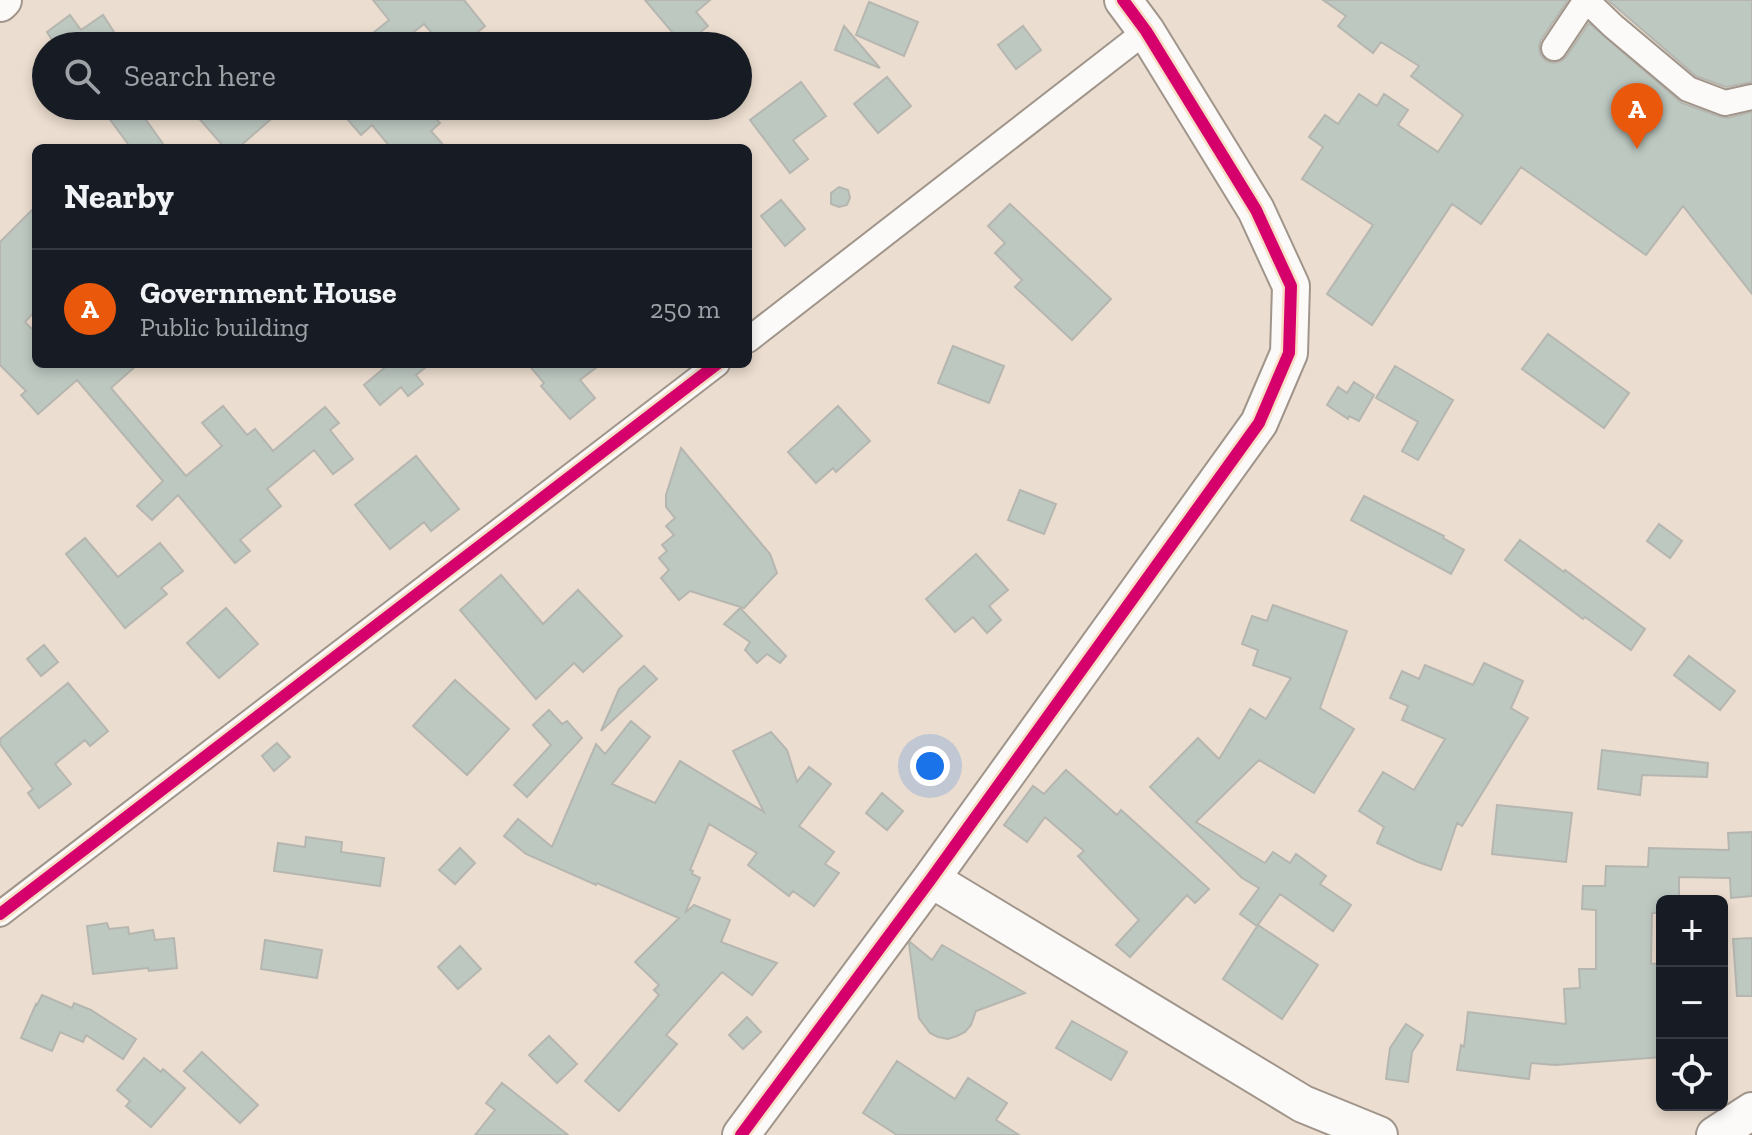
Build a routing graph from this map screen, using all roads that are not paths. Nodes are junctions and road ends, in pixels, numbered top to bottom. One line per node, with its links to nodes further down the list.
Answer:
1 (1123, 0): 3 (street)
2 (1586, 0): 4 (street); 5 (street)
3 (1146, 31): 6 (street); 8 (street)
4 (1554, 48)
5 (1752, 97)
6 (752, 337)
7 (712, 368): 9 (street)
8 (931, 879): 11 (street); 12 (street)
9 (0, 914)
10 (1752, 1111): 13 (street)
11 (741, 1135)
12 (1379, 1135)
13 (1715, 1135)

